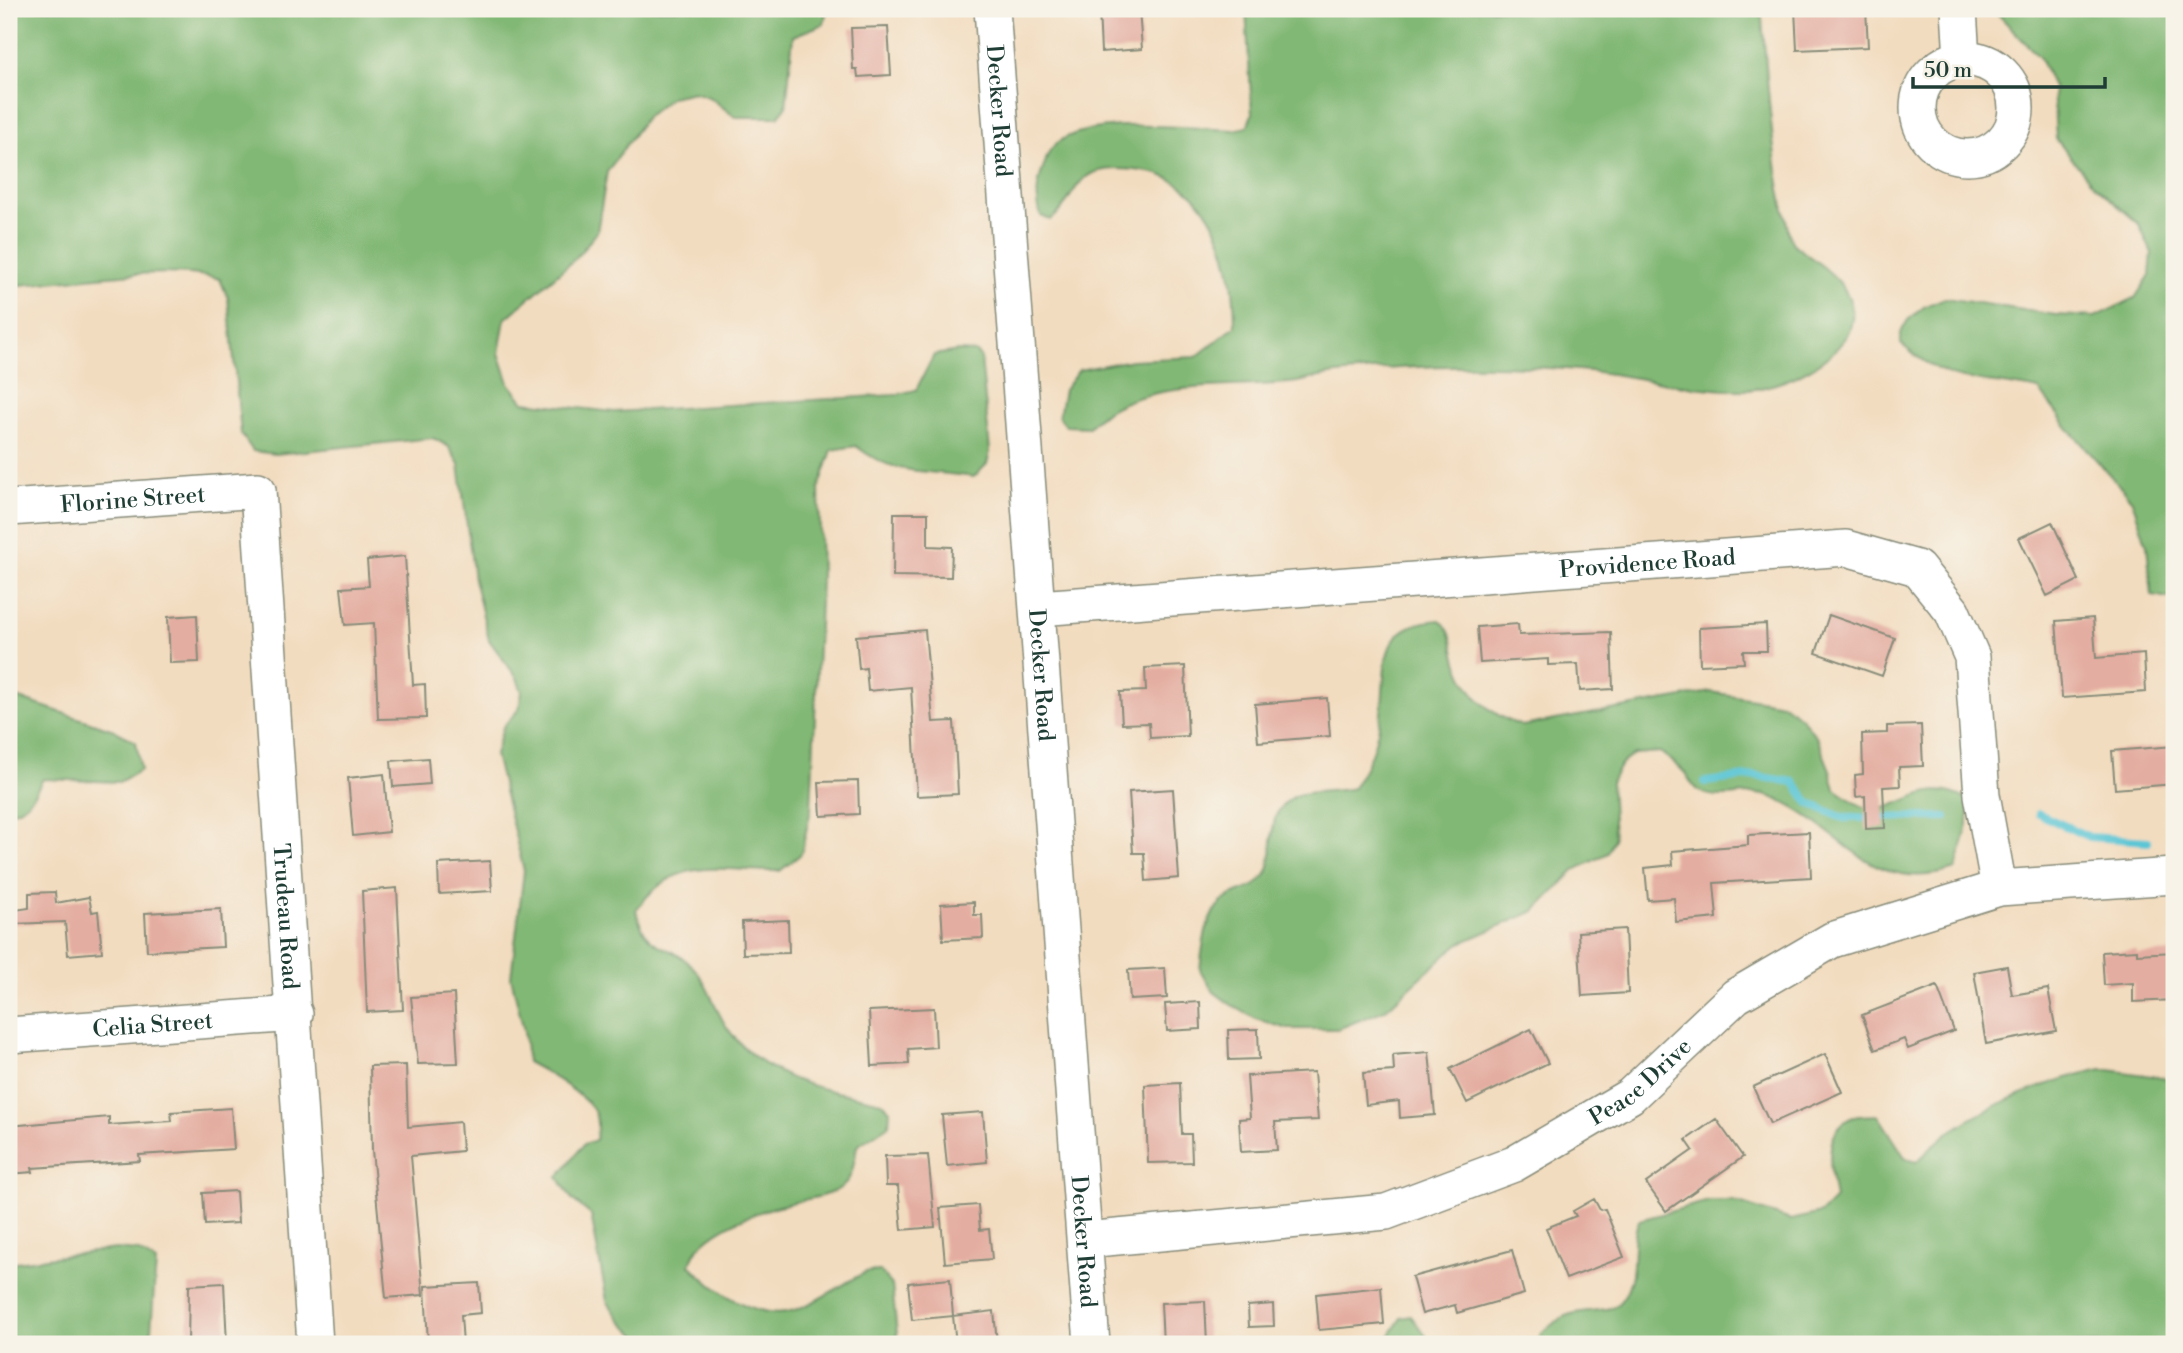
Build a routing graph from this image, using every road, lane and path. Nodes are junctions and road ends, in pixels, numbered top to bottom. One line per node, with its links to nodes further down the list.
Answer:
1 (992, 9): 6 (street, Decker Road)
2 (1959, 9): 3 (street)
3 (1962, 58)
4 (258, 490): 5 (street, Florine Street); 9 (street, Trudeau Road)
5 (9, 508)
6 (1038, 608): 8 (street, Providence Road); 11 (street, Decker Road)
7 (2174, 876): 8 (street, Peace Drive)
8 (1999, 888): 11 (street, Peace Drive)
9 (295, 1014): 10 (street, Celia Street); 12 (street, Trudeau Road)
10 (9, 1035)
11 (1085, 1240): 13 (street, Decker Road)
12 (315, 1344)
13 (1092, 1344)

